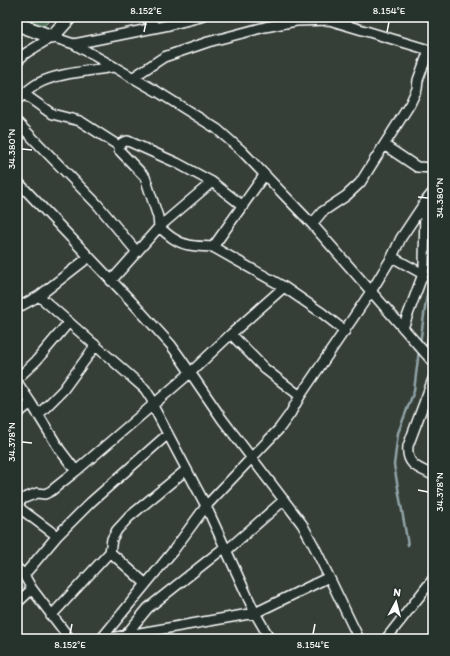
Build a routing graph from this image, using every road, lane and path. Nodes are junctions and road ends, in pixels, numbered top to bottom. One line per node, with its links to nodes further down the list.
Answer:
1 (70, 17): 10 (street)
2 (145, 17): 9 (street)
3 (176, 17): 8 (street)
4 (201, 17): 8 (street)
5 (340, 17): 6 (street)
6 (329, 20): 12 (street); 15 (street)
7 (17, 24): 10 (street)
8 (169, 25): 9 (street)
9 (156, 27): 11 (street)
10 (52, 37): 11 (street); 13 (street)
11 (74, 44): 14 (street)
12 (431, 50): 18 (street)
13 (17, 61)
14 (110, 65): 15 (street); 16 (street)
15 (132, 78): 21 (street)
16 (20, 97): 19 (street)
17 (17, 122): 30 (street)
18 (384, 145): 20 (street); 27 (street)
19 (119, 146): 23 (street); 28 (street)
20 (433, 168)
21 (265, 174): 26 (street); 27 (street)
22 (17, 180): 31 (street)
23 (212, 182): 26 (street); 28 (street)
24 (433, 192): 25 (street)
25 (425, 202): 32 (street); 33 (street)
26 (243, 206): 29 (street)
27 (312, 224): 36 (street)
28 (159, 227): 29 (street); 30 (street)
29 (212, 247): 35 (street)
30 (137, 252): 34 (street)
31 (89, 257): 34 (street); 37 (street)
32 (392, 257): 33 (street); 36 (street)
33 (423, 274): 40 (street)
34 (111, 281): 46 (street)
35 (284, 287): 41 (street); 42 (street)
36 (372, 290): 40 (street); 41 (street)
37 (39, 296): 38 (street); 39 (street)
38 (17, 308)
39 (69, 322): 44 (street); 47 (street)
40 (405, 330): 45 (street)
41 (344, 331): 50 (street)
42 (231, 334): 46 (street); 50 (street)
43 (433, 337): 45 (street)
44 (96, 345): 52 (street); 54 (street)
45 (430, 358)
46 (190, 373): 52 (street); 56 (street)
47 (17, 379)
48 (433, 379): 59 (street)
49 (17, 382): 51 (street)
50 (300, 396): 56 (street)
51 (31, 403): 53 (street); 54 (street)
52 (153, 404): 55 (street); 58 (street)
53 (17, 414)
54 (38, 414): 58 (street)
55 (168, 434): 57 (street); 63 (street)
56 (250, 457): 60 (street); 62 (street)
57 (186, 470): 62 (street); 65 (street)
58 (76, 471): 61 (street)
59 (433, 475)
60 (284, 500): 64 (street); 68 (street)
61 (17, 505): 63 (street)
62 (206, 506): 64 (street); 70 (street)
63 (57, 536): 67 (street)
64 (225, 549): 73 (street); 75 (street)
65 (110, 552): 70 (street); 74 (street)
66 (17, 568): 67 (street)
67 (24, 575): 71 (street)
68 (329, 577): 73 (street); 80 (street)
69 (433, 579): 81 (street)
70 (146, 584): 77 (street)
71 (32, 589): 72 (street); 74 (street)
72 (17, 603)
73 (255, 613): 75 (street); 79 (street)
74 (51, 616): 76 (street)
75 (125, 636): 78 (street)
76 (70, 639)
77 (101, 639)
78 (105, 639)
79 (270, 639)
80 (359, 639)
81 (386, 639)

